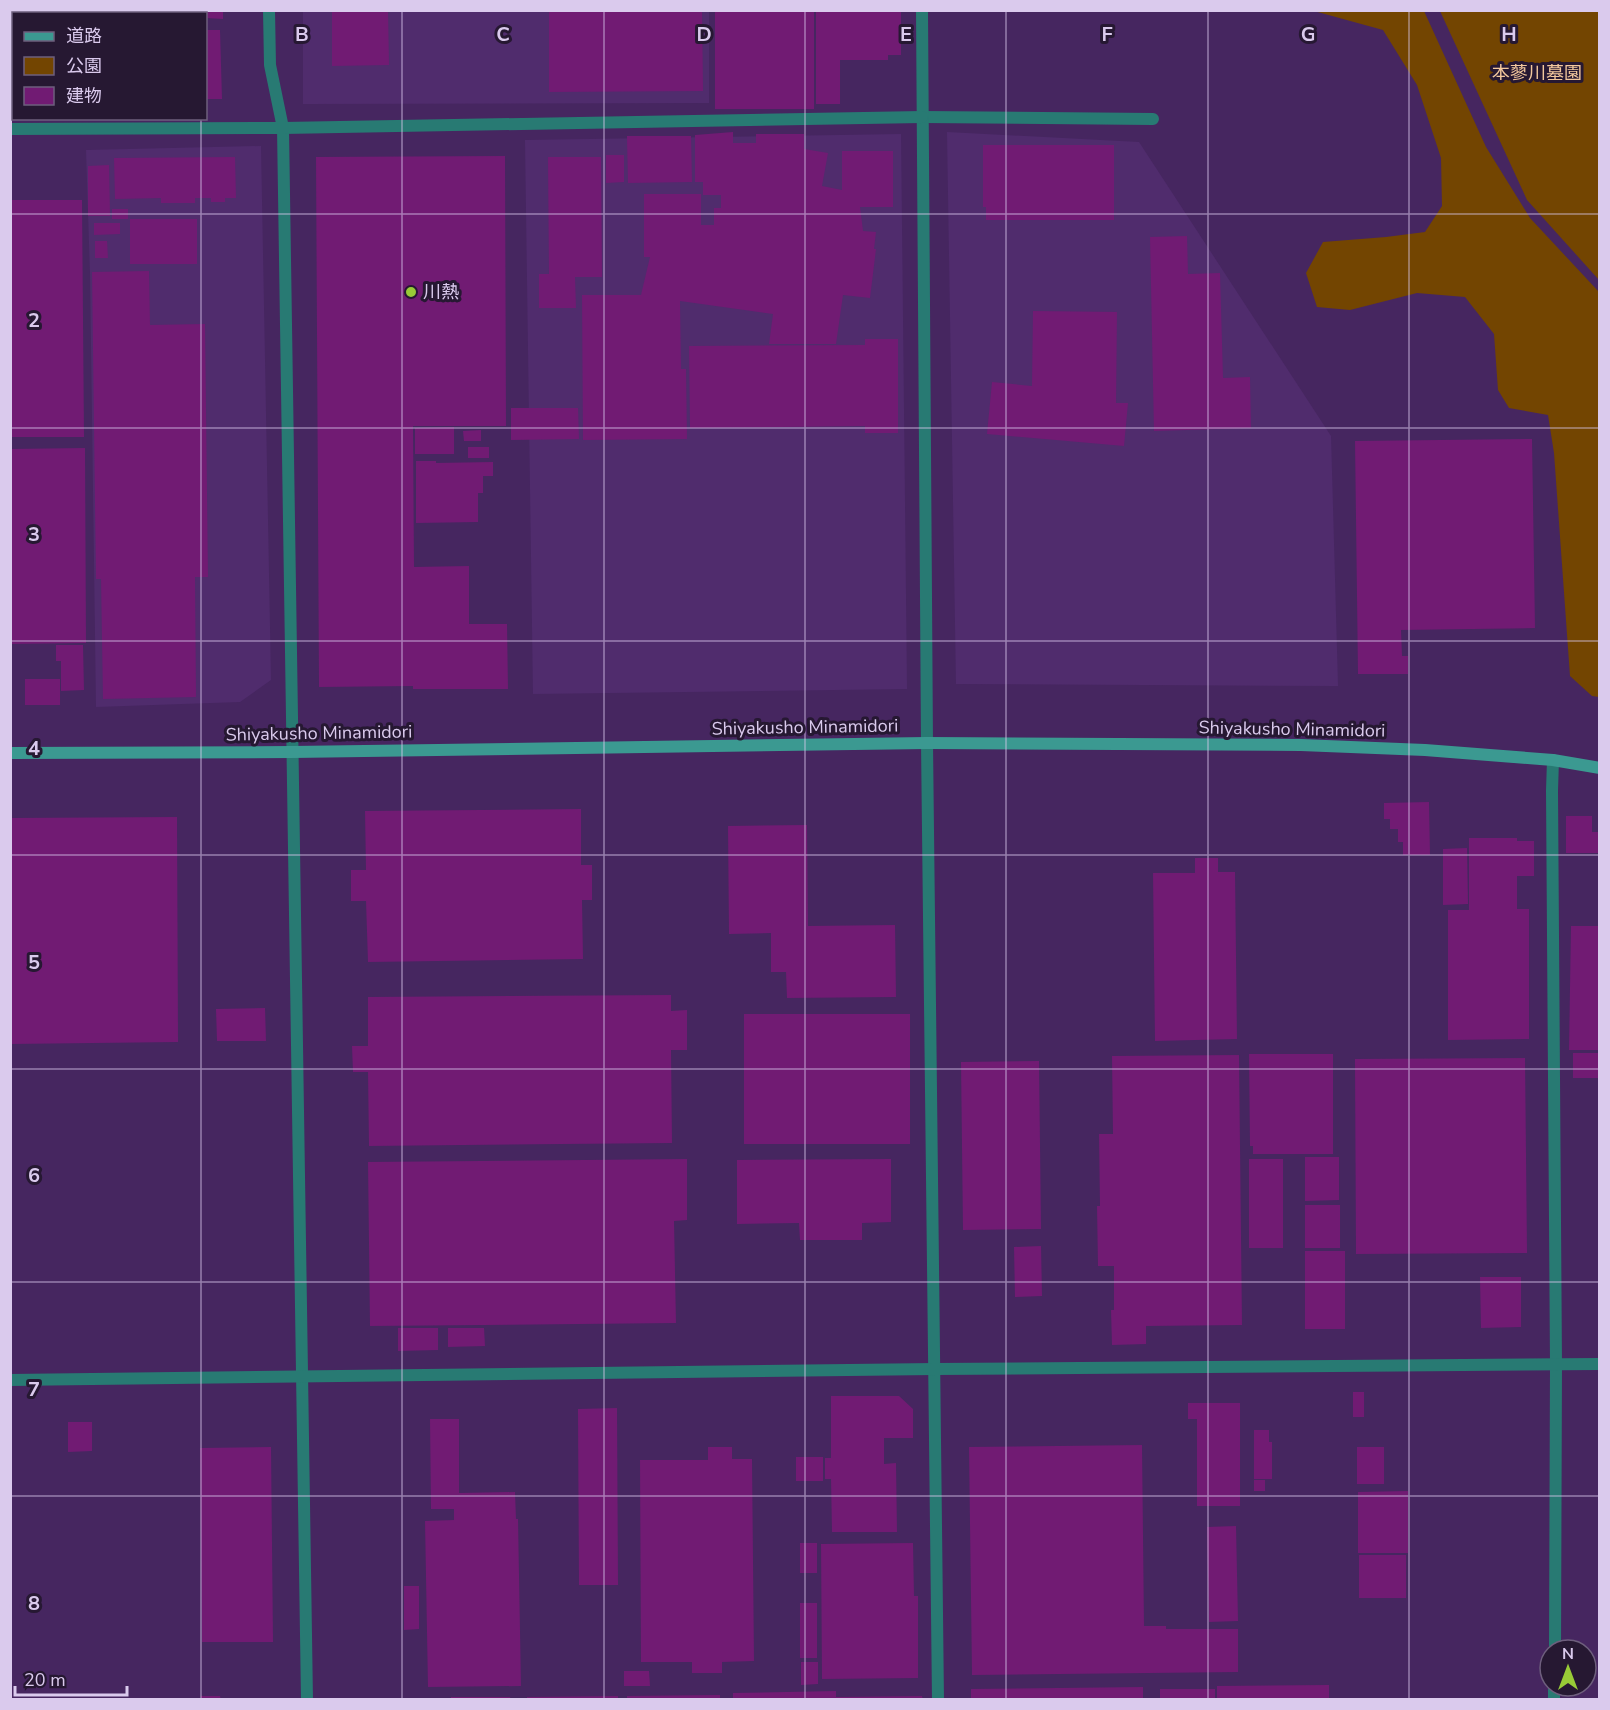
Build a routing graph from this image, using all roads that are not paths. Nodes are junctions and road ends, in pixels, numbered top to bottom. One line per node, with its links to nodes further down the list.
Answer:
1 (269, 10): 5 (street)
2 (922, 10): 3 (street)
3 (922, 117): 4 (street); 5 (street); 7 (street)
4 (1154, 119)
5 (283, 128): 6 (street); 8 (street)
6 (10, 129)
7 (927, 743): 8 (street, Shiyakusho Minamidori); 10 (street, Shiyakusho Minamidori); 14 (street)
8 (292, 752): 9 (street, Shiyakusho Minamidori); 15 (street)
9 (10, 753)
10 (1553, 760): 11 (street, Shiyakusho Minamidori); 12 (street)
11 (1599, 768)
12 (1556, 1364): 13 (street); 14 (street); 17 (street)
13 (1599, 1364)
14 (935, 1369): 15 (street); 19 (street)
15 (302, 1377): 16 (street); 18 (street)
16 (10, 1380)
17 (1554, 1638)
18 (307, 1700)
19 (938, 1700)

